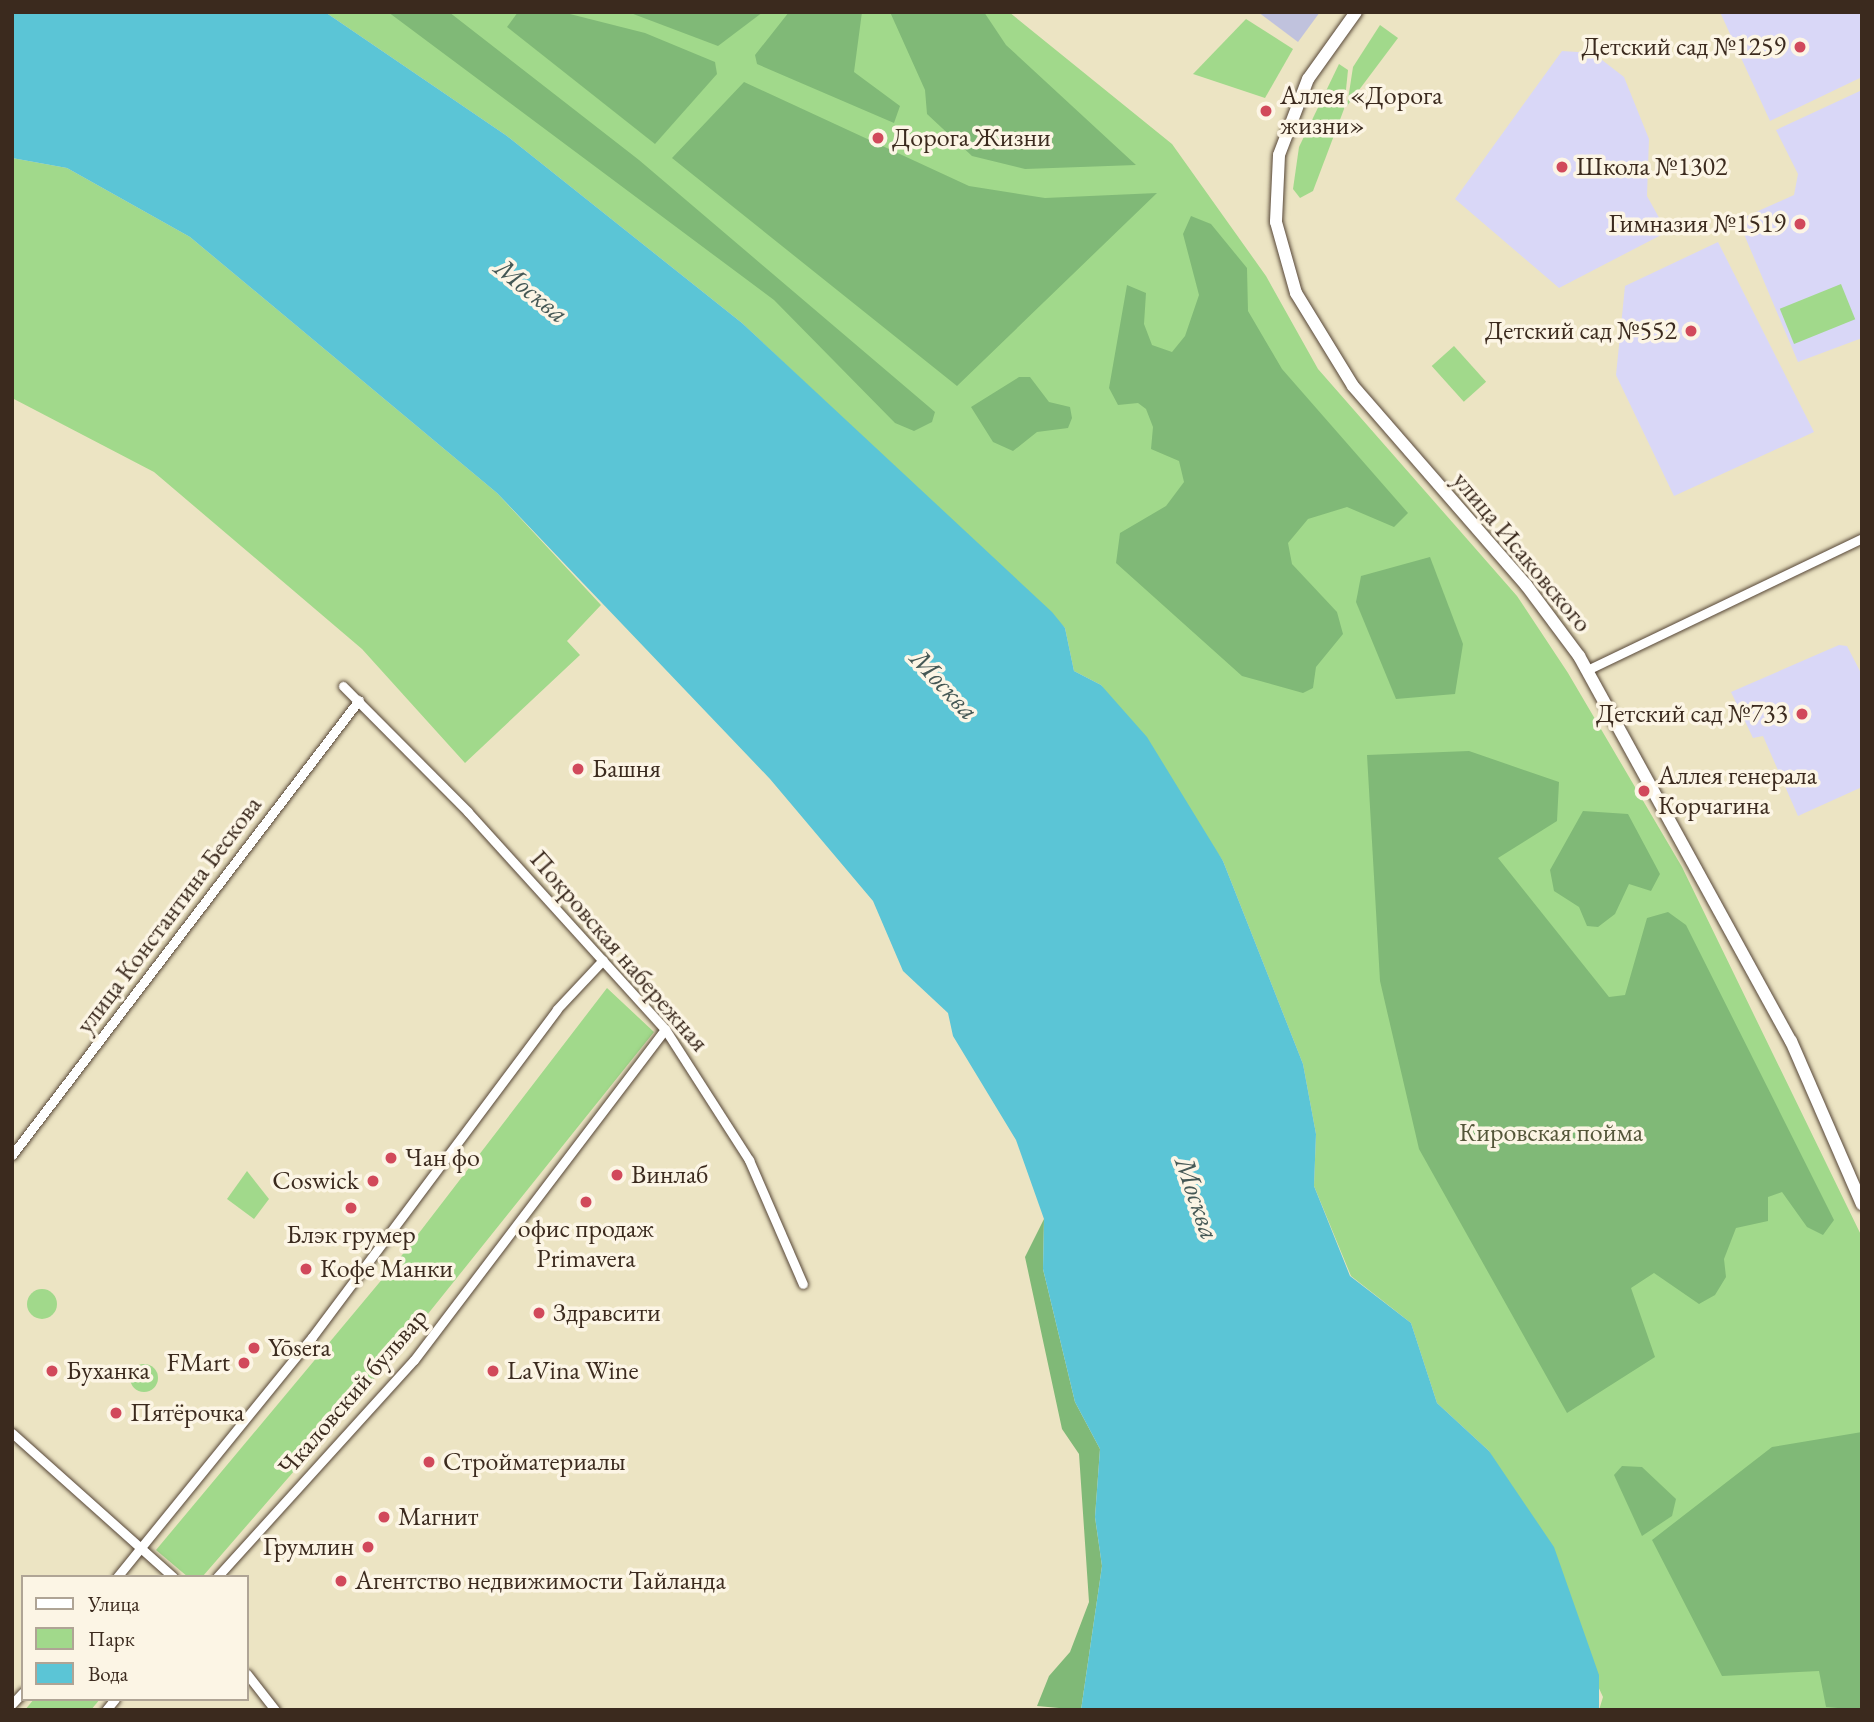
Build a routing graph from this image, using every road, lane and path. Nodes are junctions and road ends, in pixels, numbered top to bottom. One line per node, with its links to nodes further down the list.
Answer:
1 (1356, 12): 3 (street, улица Исаковского)
2 (1862, 538): 3 (street)
3 (1587, 670): 9 (street, улица Исаковского)
4 (344, 687): 5 (street, Покровская набережная)
5 (359, 700): 6 (street, Покровская набережная); 8 (street, улица Константина Бескова)
6 (603, 960): 7 (street, Покровская набережная); 12 (street)
7 (665, 1029): 10 (street, Покровская набережная); 15 (street, Чкаловский бульвар)
8 (12, 1155)
9 (1862, 1204)
10 (803, 1284)
11 (12, 1433): 12 (street)
12 (141, 1545): 13 (street); 14 (street)
13 (118, 1575)
14 (171, 1575)
15 (219, 1575)
16 (248, 1675): 17 (street)
17 (275, 1710)

